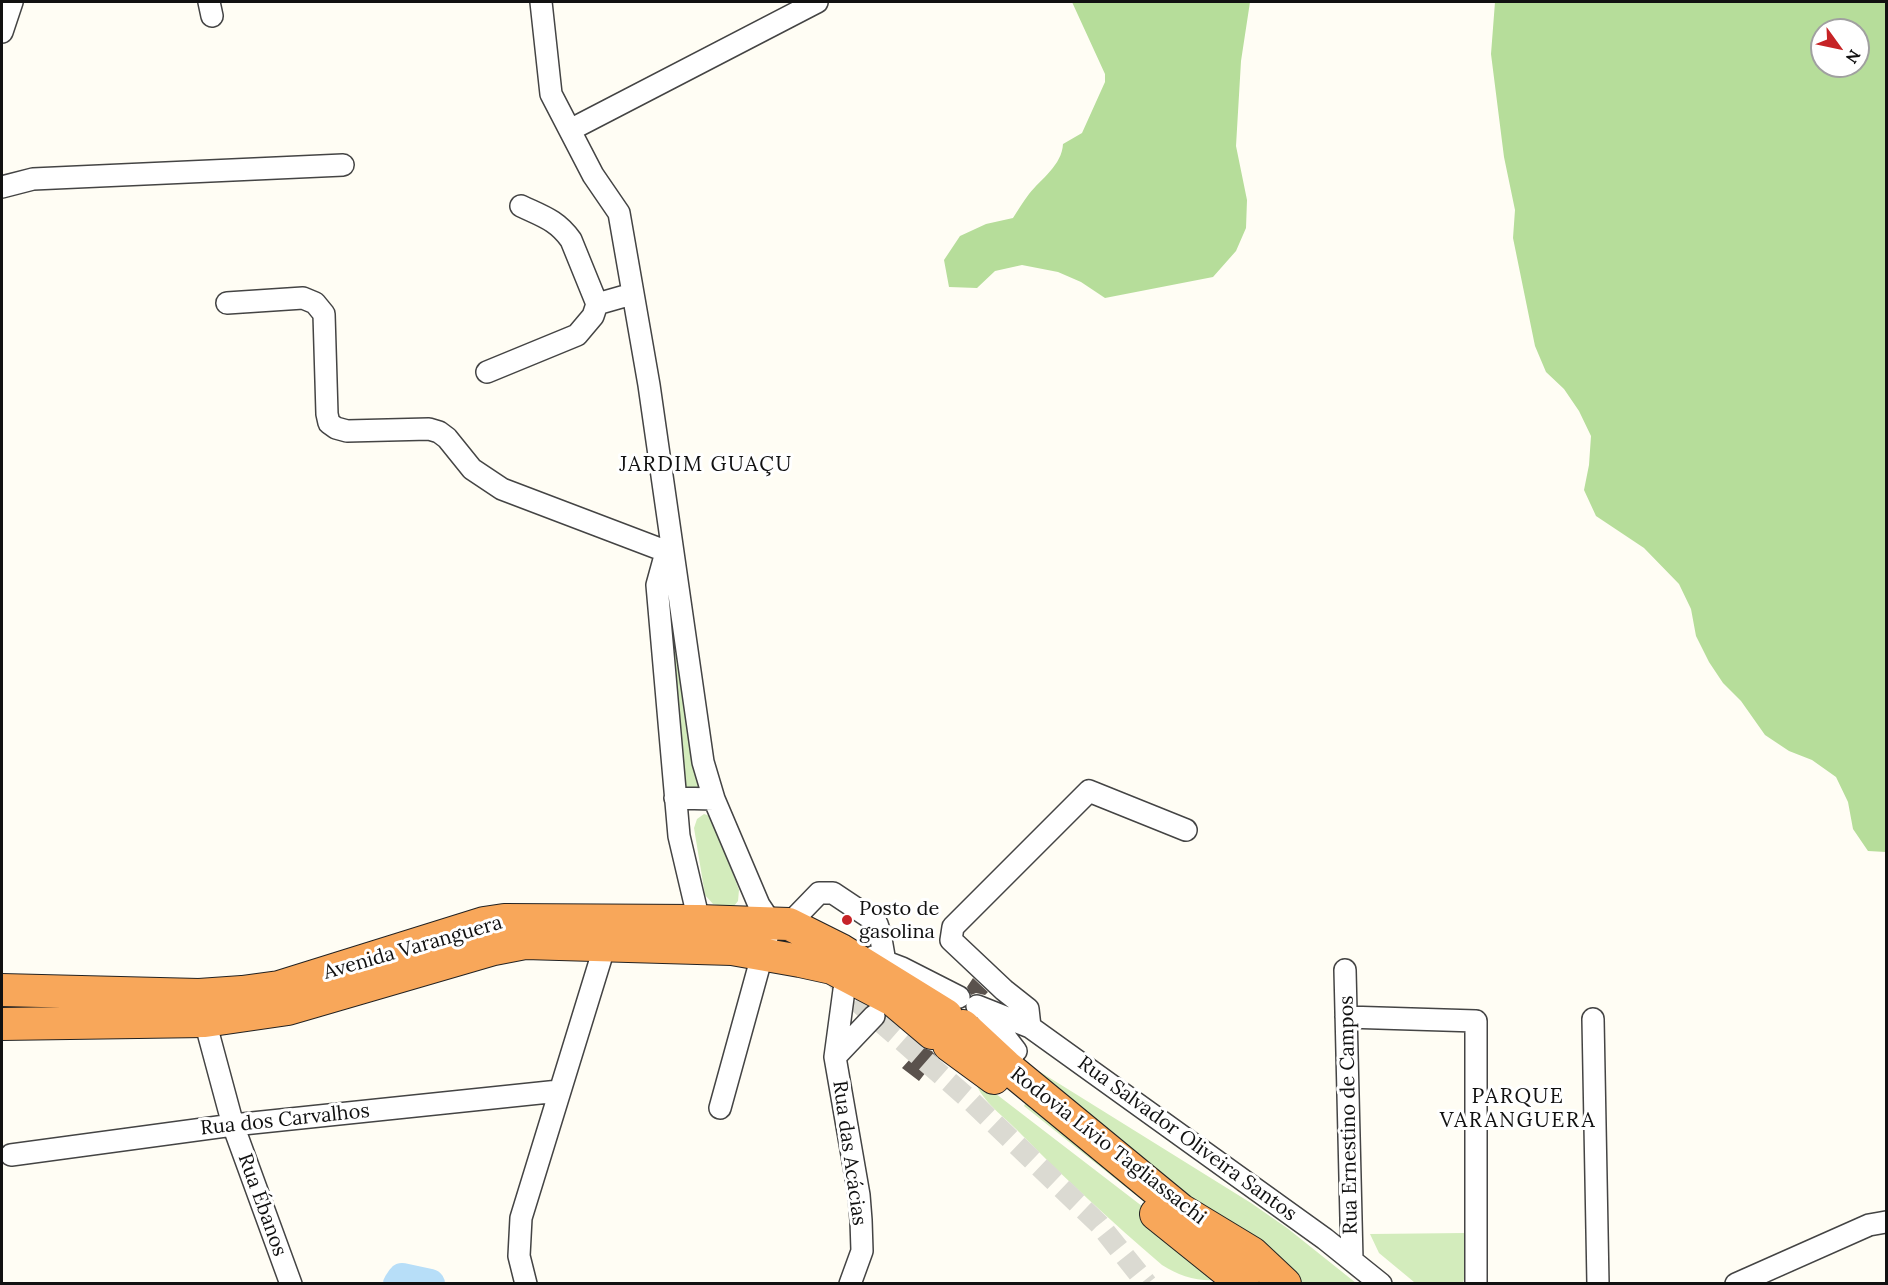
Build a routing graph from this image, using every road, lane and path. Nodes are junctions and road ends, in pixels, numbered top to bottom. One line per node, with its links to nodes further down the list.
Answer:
1 (12, 2): 4 (street)
2 (541, 2): 5 (street)
3 (817, 2): 5 (street)
4 (2, 32)
5 (570, 130): 9 (street)
6 (343, 165): 7 (street)
7 (2, 188)
8 (521, 206): 11 (street)
9 (633, 294): 11 (street); 13 (street)
10 (227, 303): 13 (street)
11 (597, 304): 12 (street)
12 (487, 372)
13 (670, 547): 14 (street); 15 (street)
14 (675, 798): 15 (street); 18 (street)
15 (714, 799): 17 (street)
16 (1186, 830): 32 (street)
17 (780, 924): 18 (highway, Avenida Varanguera); 20 (highway, Avenida Varanguera); 21 (street); 22 (street)
18 (698, 935): 19 (highway, Avenida Varanguera); 21 (highway, Avenida Varanguera); 26 (highway, Avenida Varanguera)
19 (605, 945): 26 (highway, Avenida Varanguera); 35 (street)
20 (842, 950): 22 (street, Rua Salvador Oliveira Santos); 30 (highway, Avenida Varanguera)
21 (762, 954): 30 (highway, Avenida Varanguera); 36 (street)
22 (885, 962): 30 (street, Rua Salvador Oliveira Santos)
23 (1345, 970): 28 (street, Rua Ernestino de Campos)
24 (2, 990): 26 (highway, Avenida Varanguera)
25 (844, 990): 33 (street, Rua das Acácias)
26 (202, 1008): 31 (highway, Avenida Varanguera); 37 (street, Rua Ébanos)
27 (874, 1016): 33 (street, Rua das Acácias)
28 (1346, 1017): 41 (street, Rua Ernestino de Campos); 49 (street)
29 (1593, 1018): 50 (street)
30 (959, 1019): 32 (street, Rua Salvador Oliveira Santos); 34 (highway, Rodovia Lívio Tagliassachi); 45 (highway, Rodovia Lívio Tagliassachi)
31 (2, 1024)
32 (1030, 1027): 34 (street); 41 (street, Rua Salvador Oliveira Santos)
33 (835, 1057): 44 (street, Rua das Acácias)
34 (1011, 1058): 40 (highway, Rodovia Lívio Tagliassachi)
35 (559, 1091): 37 (street, Rua dos Carvalhos); 43 (street)
36 (720, 1108)
37 (233, 1125): 38 (street, Rua dos Carvalhos); 42 (street, Rua Ébanos)
38 (10, 1155)
39 (1887, 1221): 51 (street)
40 (1252, 1253): 46 (highway); 47 (highway, Rodovia Lívio Tagliassachi)
41 (1352, 1260): 48 (street, Rua Salvador Oliveira Santos)
42 (291, 1284)
43 (525, 1284)
44 (850, 1284)
45 (1243, 1284)
46 (1262, 1284)
47 (1285, 1284)
48 (1381, 1284)
49 (1476, 1284)
50 (1598, 1284)
51 (1736, 1284)

